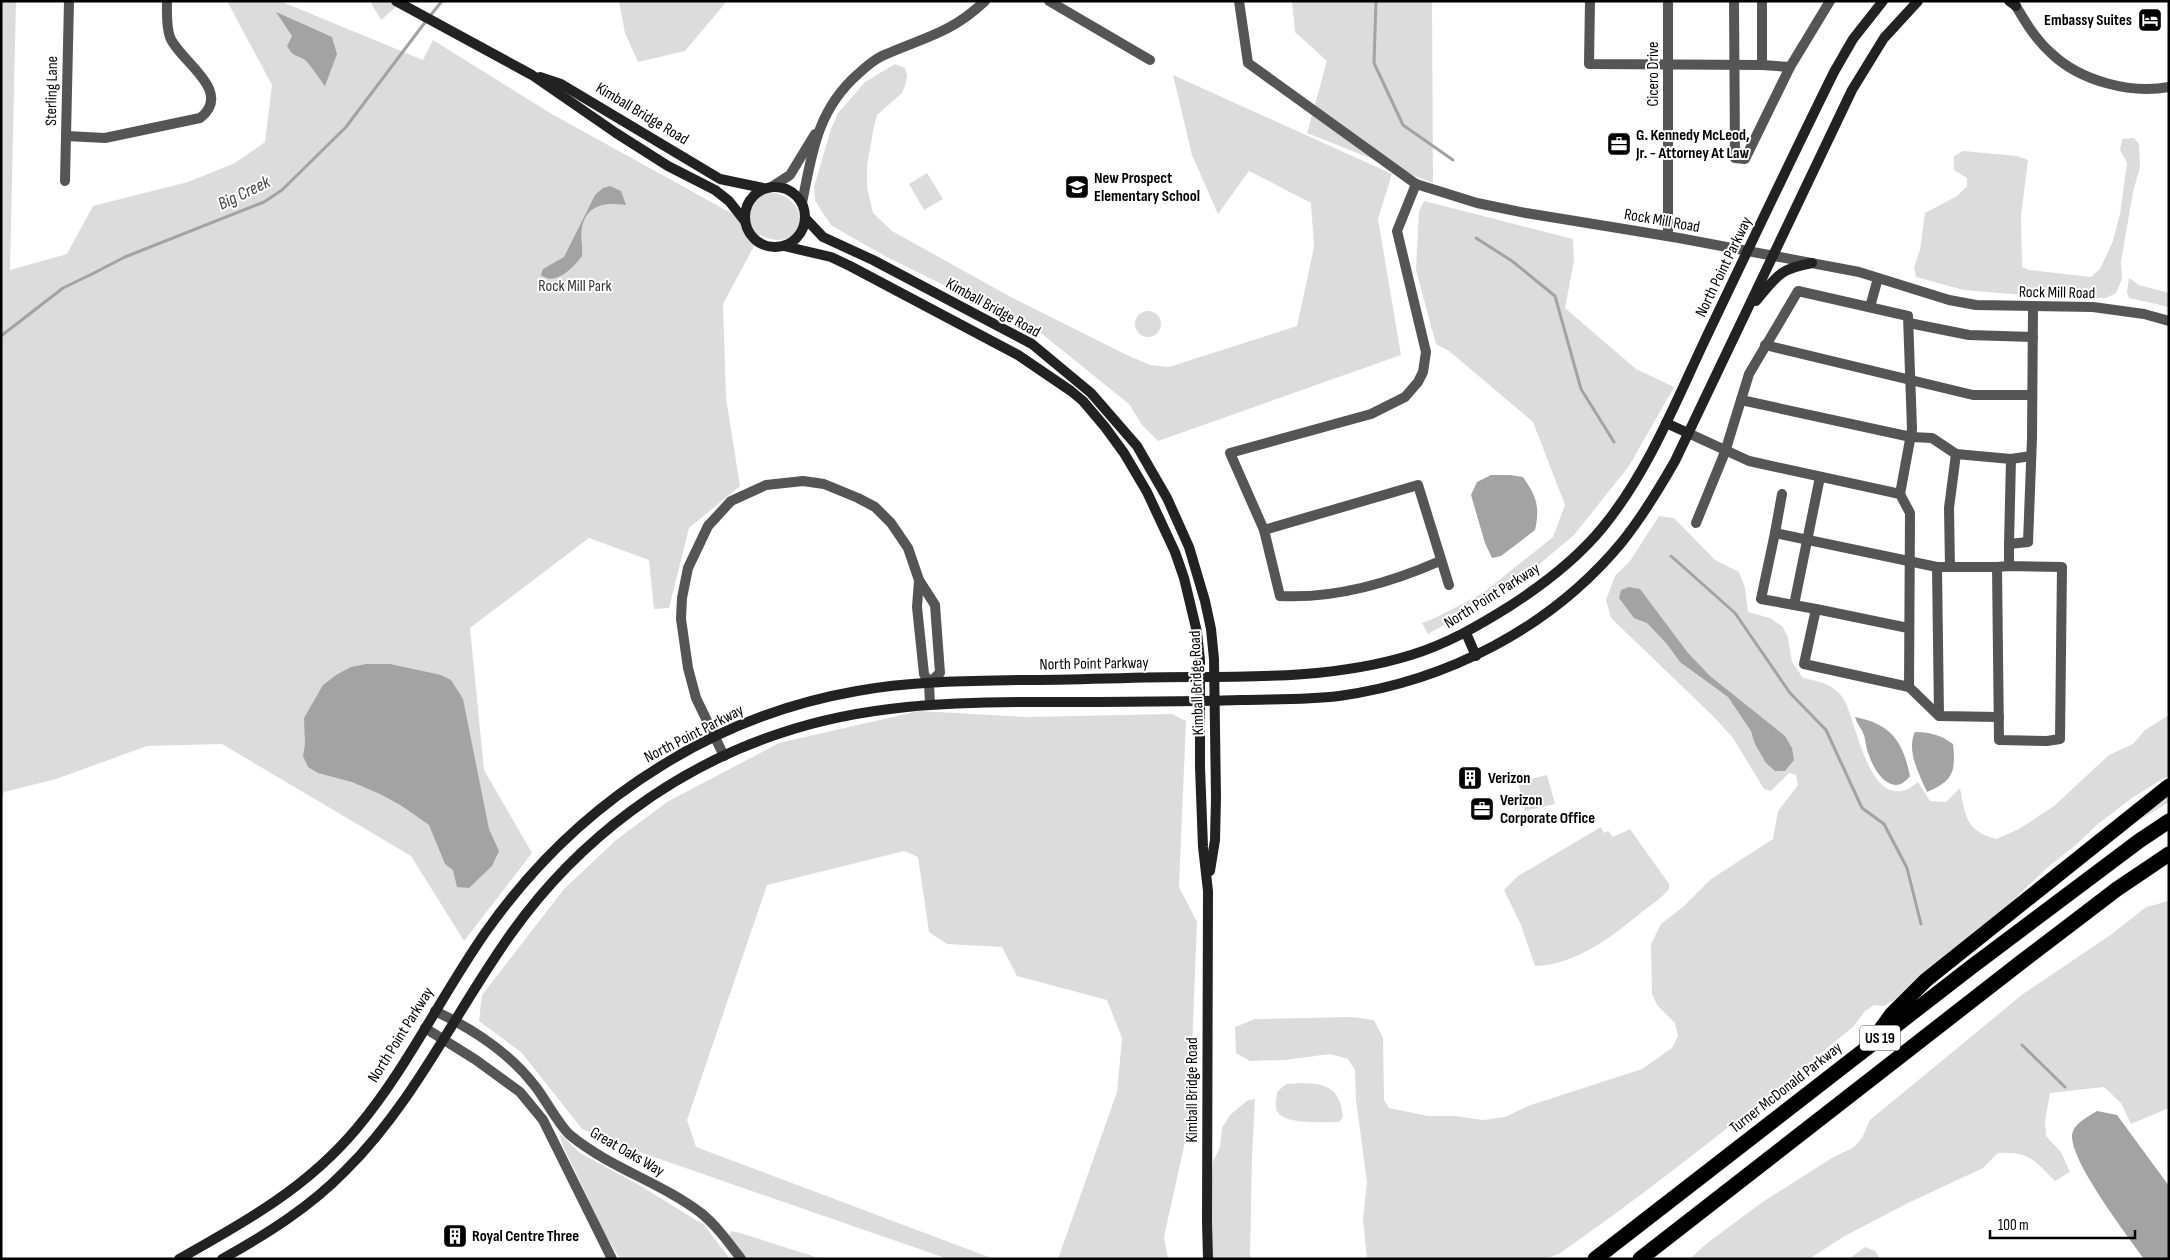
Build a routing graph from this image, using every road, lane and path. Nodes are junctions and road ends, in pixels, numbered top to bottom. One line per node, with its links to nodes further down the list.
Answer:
1 (70, 1): 23 (street, Sterling Lane)
2 (167, 1): 23 (street)
3 (396, 1): 20 (street, Kimball Bridge Road)
4 (985, 1): 22 (street)
5 (1049, 1): 15 (street)
6 (1239, 1): 25 (street, Rock Mill Road)
7 (1590, 1): 16 (street)
8 (1668, 1): 16 (street, Cicero Drive)
9 (1734, 1): 17 (street)
10 (1762, 1): 18 (street)
11 (1830, 1): 19 (street)
12 (1883, 1): 32 (street, North Point Parkway)
13 (1918, 1): 33 (street, North Point Parkway)
14 (2014, 3): 21 (street)
15 (1150, 60)
16 (1668, 65): 17 (street); 30 (street, Cicero Drive)
17 (1735, 65): 18 (street); 19 (street)
18 (1762, 65): 19 (street)
19 (1790, 67)
20 (532, 75): 26 (street, Kimball Bridge Road); 29 (street, Kimball Bridge Road)
21 (2169, 87)
22 (818, 132): 26 (street); 27 (street)
23 (66, 136): 24 (street, Sterling Lane)
24 (65, 182)
25 (1416, 184): 30 (street, Rock Mill Road); 57 (street)
26 (768, 187): 27 (street); 29 (street)
27 (802, 203): 28 (street)
28 (806, 218): 31 (street); 75 (street, Kimball Bridge Road)
29 (744, 220): 31 (street)
30 (1668, 236): 32 (street, Rock Mill Road)
31 (784, 246): 74 (street, Kimball Bridge Road)
32 (1747, 252): 33 (street, Rock Mill Road); 46 (street, North Point Parkway)
33 (1773, 256): 34 (street, Rock Mill Road); 38 (street, North Point Parkway)
34 (1812, 263): 35 (street, Rock Mill Road); 38 (street)
35 (1878, 278): 36 (street); 37 (street, Rock Mill Road)
36 (1870, 307): 40 (street); 42 (street)
37 (2033, 307): 39 (street, Rock Mill Road); 41 (street)
38 (1746, 313): 47 (street, North Point Parkway)
39 (2169, 321)
40 (1909, 323): 41 (street); 43 (street)
41 (2033, 337): 44 (street)
42 (1765, 345): 43 (street); 45 (street)
43 (1910, 378): 44 (street); 48 (street)
44 (2032, 395): 51 (street)
45 (1742, 400): 48 (street); 49 (street)
46 (1666, 423): 47 (street); 72 (street, North Point Parkway)
47 (1688, 433): 49 (street); 73 (street, North Point Parkway)
48 (1911, 437): 50 (street); 55 (street)
49 (1725, 452): 53 (street); 56 (street)
50 (1956, 454): 52 (street); 65 (street)
51 (2031, 456): 52 (street); 60 (street)
52 (2011, 458): 60 (street)
53 (1820, 476): 55 (street); 59 (street)
54 (1782, 494): 58 (street)
55 (1900, 494): 61 (street)
56 (1696, 522)
57 (1264, 530): 62 (street); 62 (street)
58 (1774, 533): 59 (street); 69 (street)
59 (1808, 540): 61 (street); 69 (street)
60 (2009, 544): 63 (street)
61 (1910, 560): 64 (street); 71 (street)
62 (1440, 561): 68 (street)
63 (2009, 566): 66 (street); 82 (street)
64 (1937, 567): 65 (street); 81 (street)
65 (1950, 567): 66 (street)
66 (1997, 567): 82 (street)
67 (920, 580): 76 (street); 76 (street); 83 (street)
68 (1449, 585)
69 (1794, 605): 70 (street)
70 (1816, 610): 71 (street); 77 (street)
71 (1908, 628): 77 (street)
72 (1466, 633): 73 (street); 75 (street, North Point Parkway)
73 (1476, 656): 79 (street, North Point Parkway)
74 (1200, 678): 75 (street, North Point Parkway); 76 (street, North Point Parkway); 78 (street, Kimball Bridge Road)
75 (1214, 678): 79 (street, Kimball Bridge Road)
76 (930, 683): 80 (street); 83 (street, North Point Parkway)
77 (1909, 687): 81 (street)
78 (1200, 701): 79 (street, North Point Parkway); 80 (street, North Point Parkway); 88 (street, Kimball Bridge Road)
79 (1214, 701): 88 (street, Kimball Bridge Road)
80 (930, 704): 84 (street, North Point Parkway)
81 (1939, 716): 82 (street)
82 (1999, 718)
83 (714, 736): 84 (street); 89 (street, North Point Parkway)
84 (724, 756): 90 (street, North Point Parkway)
85 (2169, 786): 93 (highway)
86 (2169, 821): 93 (highway, Turner McDonald Parkway / US 19)
87 (2169, 854): 100 (highway, US 19)
88 (1208, 891): 98 (street, Kimball Bridge Road)
89 (435, 1011): 90 (street, Great Oaks Way); 91 (street, North Point Parkway)
90 (454, 1020): 92 (street, North Point Parkway); 97 (street, Great Oaks Way)
91 (425, 1028): 92 (street); 94 (street, North Point Parkway)
92 (443, 1038): 95 (street, North Point Parkway); 96 (street)
93 (1869, 1047): 99 (highway, Turner McDonald Parkway / US 19)
94 (178, 1259)
95 (222, 1259)
96 (612, 1259)
97 (741, 1259)
98 (1208, 1259)
99 (1595, 1259)
100 (1640, 1259)

